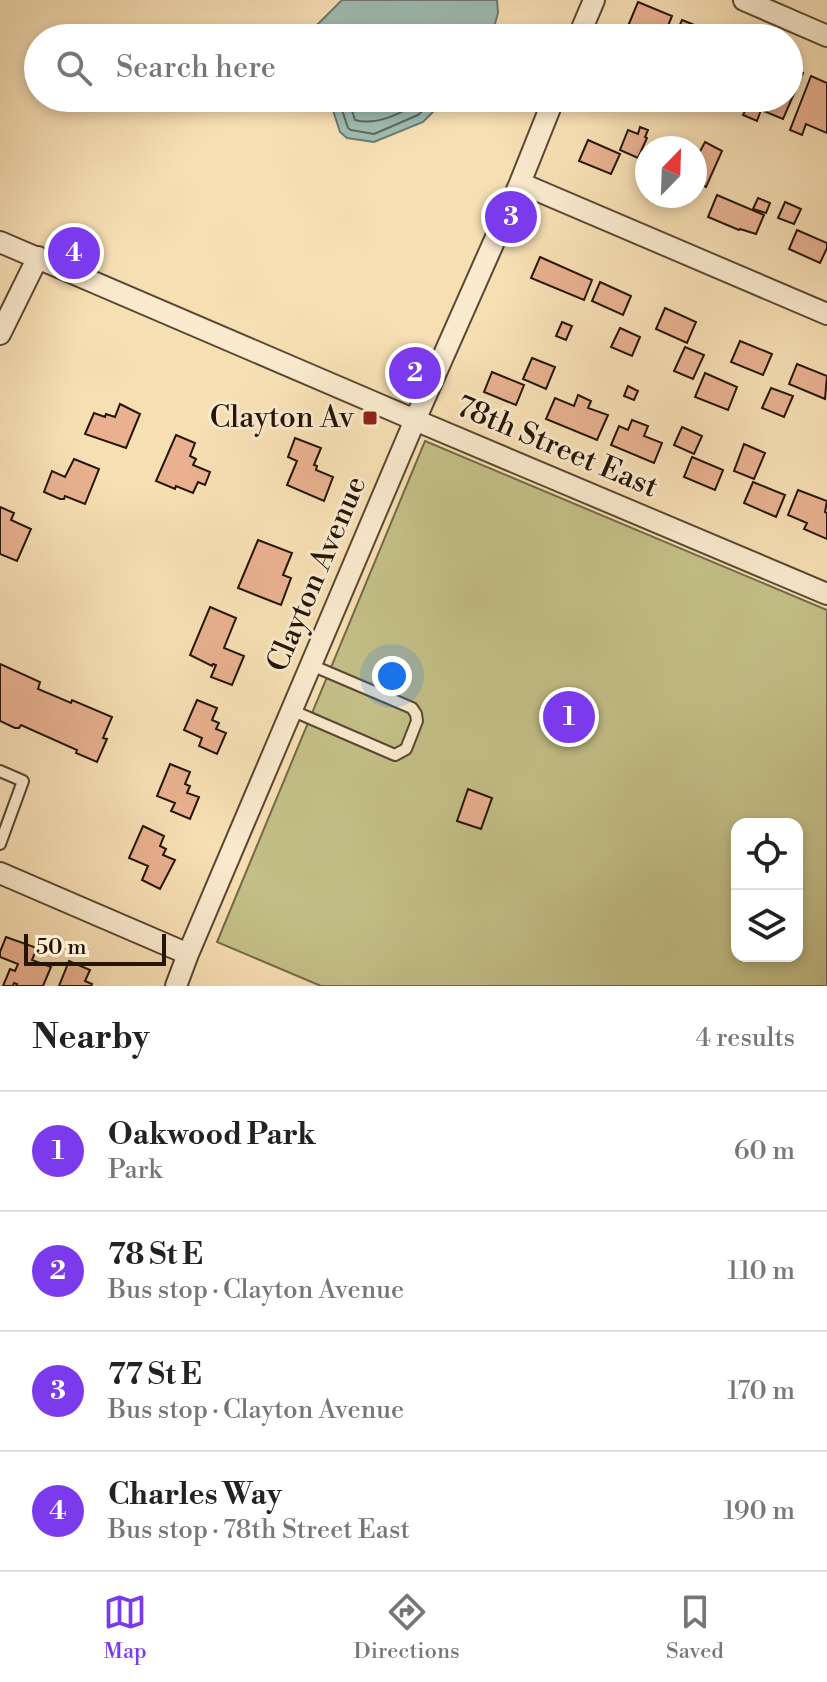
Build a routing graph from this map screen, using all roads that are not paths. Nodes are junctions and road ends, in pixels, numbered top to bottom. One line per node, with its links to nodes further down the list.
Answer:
1 (594, 0): 3 (street)
2 (744, 0): 4 (street)
3 (584, 24)
4 (799, 24)
5 (803, 26): 6 (street)
6 (827, 36)
7 (548, 112): 8 (street, Clayton Avenue)
8 (520, 183): 11 (street); 13 (street, Clayton Avenue)
9 (0, 242): 10 (street, 78th Street East)
10 (38, 257): 12 (street); 13 (street, 78th Street East)
11 (827, 314)
12 (0, 334)
13 (415, 420): 14 (street, 78th Street East); 15 (street, Clayton Avenue)
14 (827, 594)
15 (311, 665): 16 (street, Clayton Avenue); 16 (lane)
16 (291, 710): 20 (street, Clayton Avenue)
17 (0, 771): 18 (lane)
18 (0, 844)
19 (0, 873): 20 (street)
20 (188, 954): 21 (street, Clayton Avenue)
21 (176, 986)

